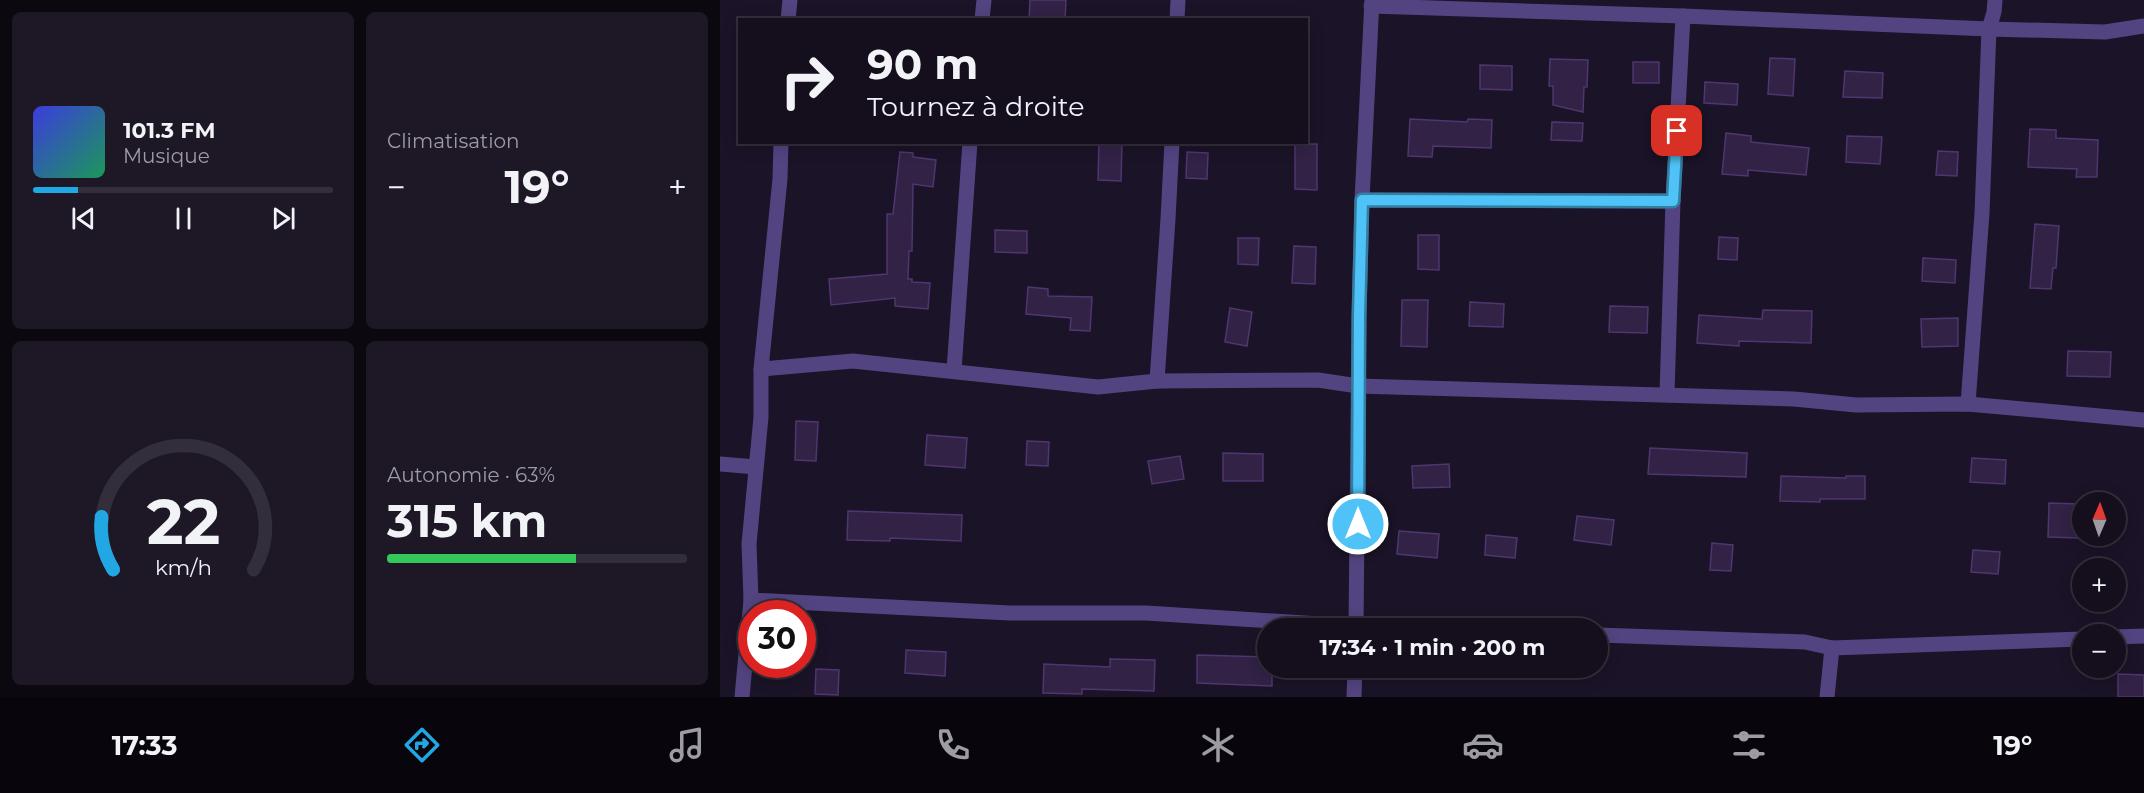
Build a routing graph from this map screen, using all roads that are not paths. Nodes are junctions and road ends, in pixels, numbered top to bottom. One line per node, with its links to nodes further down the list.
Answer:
1 (790, 0): 7 (street)
2 (984, 0): 8 (street)
3 (1178, 0): 9 (street)
4 (1995, 0): 11 (street)
5 (1372, 3): 6 (street); 15 (street)
6 (1683, 15): 11 (street); 16 (street)
7 (788, 18)
8 (982, 18)
9 (1177, 18)
10 (2144, 26): 11 (street)
11 (1989, 29): 22 (street)
12 (781, 144): 17 (street)
13 (970, 144): 18 (street)
14 (1172, 144): 19 (street)
15 (1362, 200): 16 (street); 20 (street)
16 (1673, 201): 21 (street)
17 (761, 369): 18 (street); 25 (street)
18 (954, 371): 19 (street)
19 (1157, 381): 20 (street)
20 (1358, 386): 21 (street); 28 (street)
21 (1667, 394): 22 (street)
22 (1968, 404): 23 (street)
23 (2144, 420)
24 (720, 464): 25 (street)
25 (756, 467): 26 (street)
26 (751, 600)
27 (816, 603): 29 (street)
28 (1356, 618)
29 (1257, 620)
30 (1608, 635): 34 (street)
31 (2144, 636): 32 (street)
32 (2126, 637)
33 (2072, 639): 34 (street)
34 (1832, 648): 39 (street)
35 (744, 678): 37 (street)
36 (1355, 678): 38 (street)
37 (742, 697)
38 (1354, 697)
39 (1827, 697)

